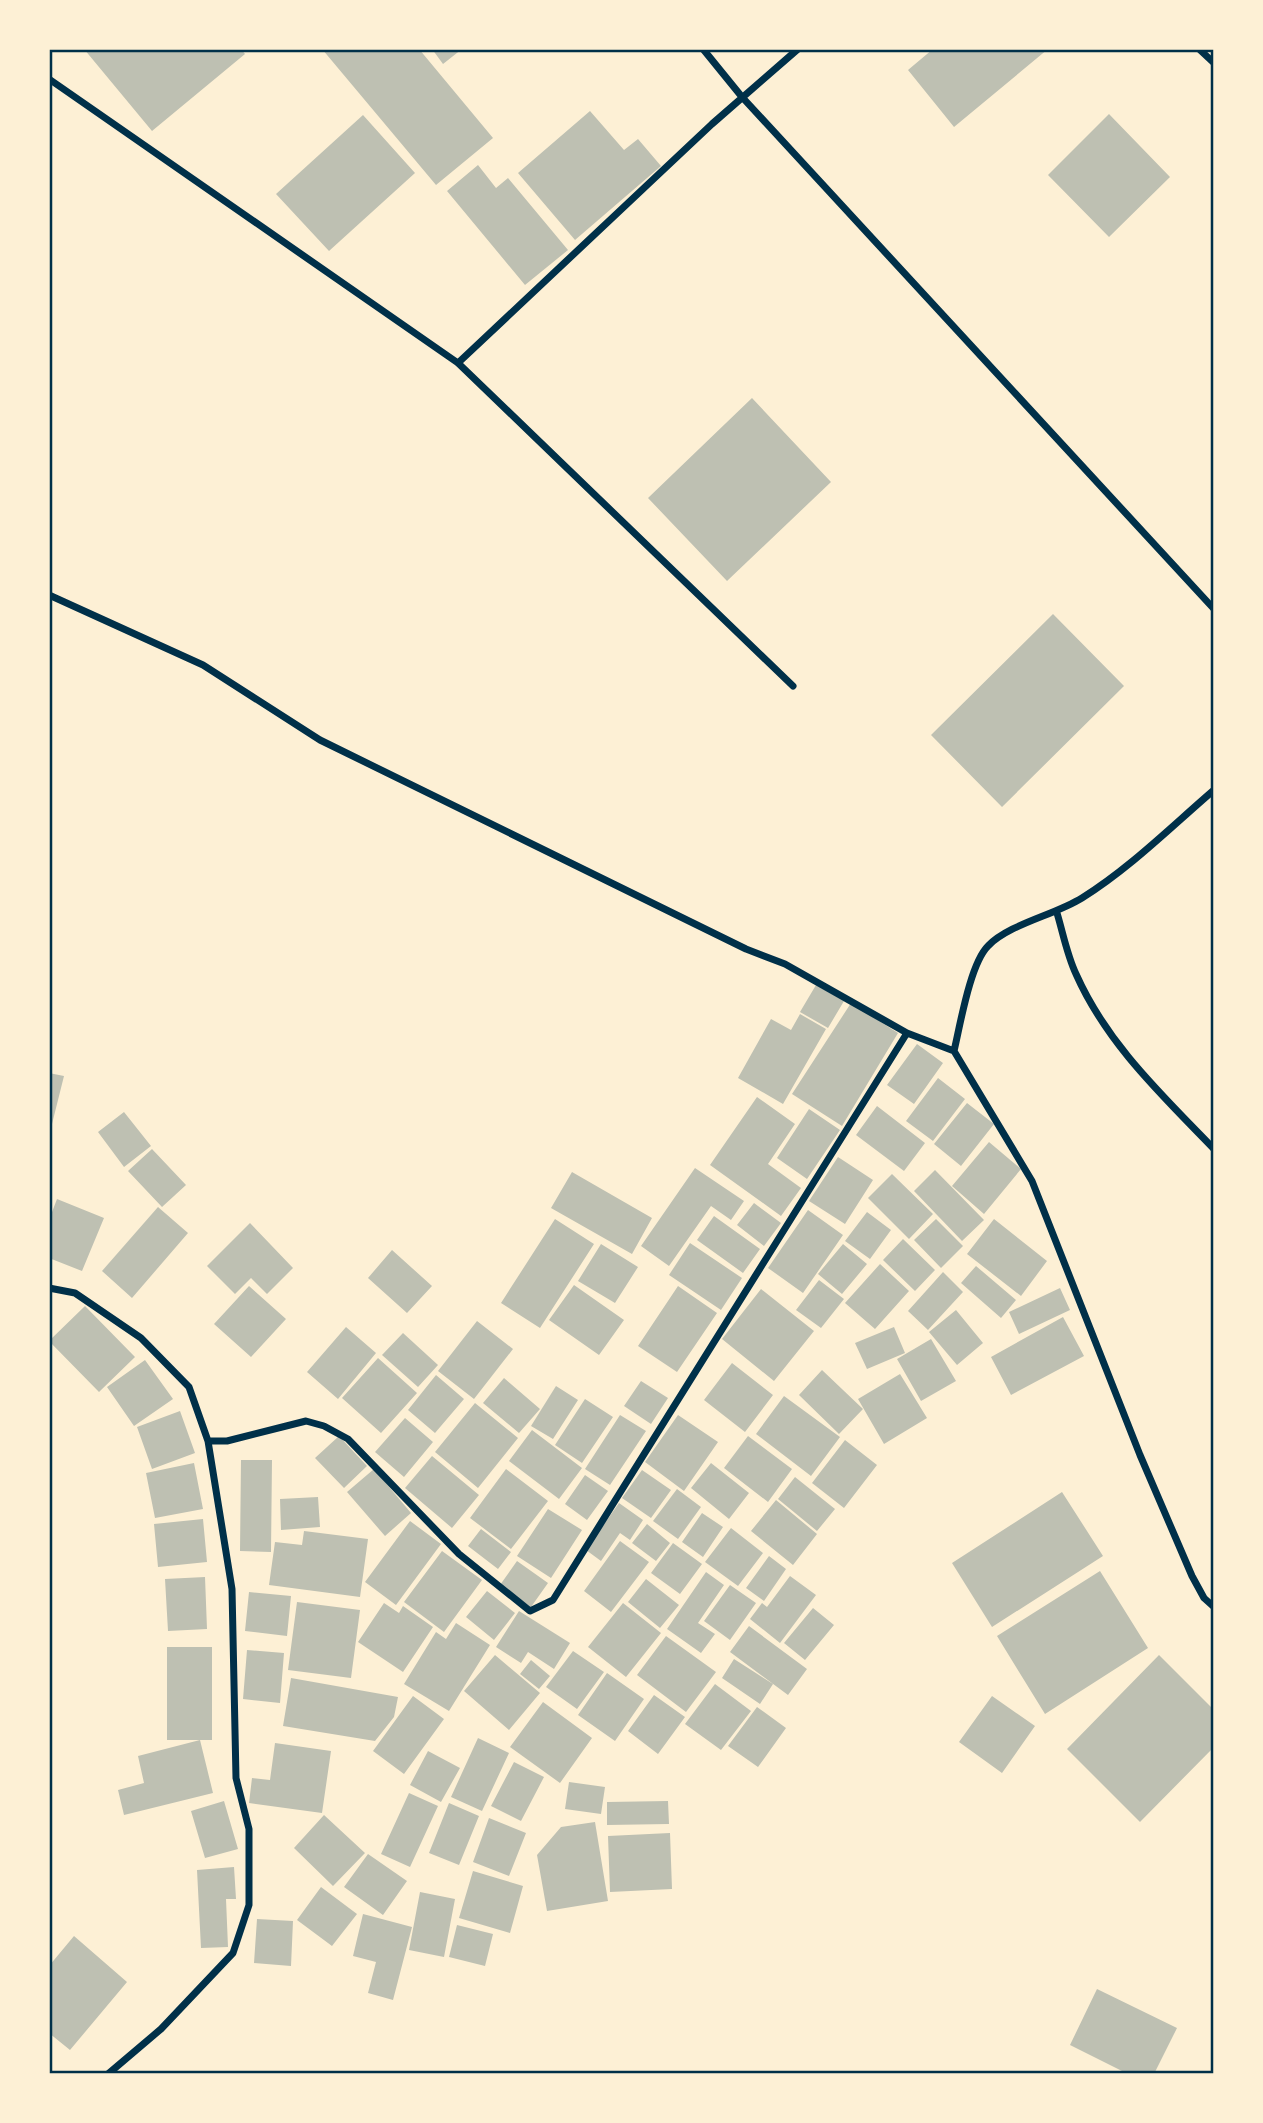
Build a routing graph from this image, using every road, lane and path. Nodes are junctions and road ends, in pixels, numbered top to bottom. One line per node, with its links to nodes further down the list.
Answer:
1 (703, 49): 6 (street)
2 (798, 49): 6 (street)
3 (1199, 49): 4 (street)
4 (1214, 63)
5 (49, 79): 7 (street)
6 (742, 97): 7 (street); 9 (street)
7 (458, 363): 10 (street)
8 (49, 595): 13 (street)
9 (1214, 609)
10 (793, 686)
11 (1214, 790): 12 (street)
12 (1057, 913): 14 (street); 15 (street)
13 (907, 1033): 14 (street); 17 (street)
14 (954, 1051): 18 (street)
15 (1214, 1149)
16 (49, 1289): 17 (street)
17 (208, 1441): 19 (street)
18 (1214, 1607)
19 (108, 2074)

